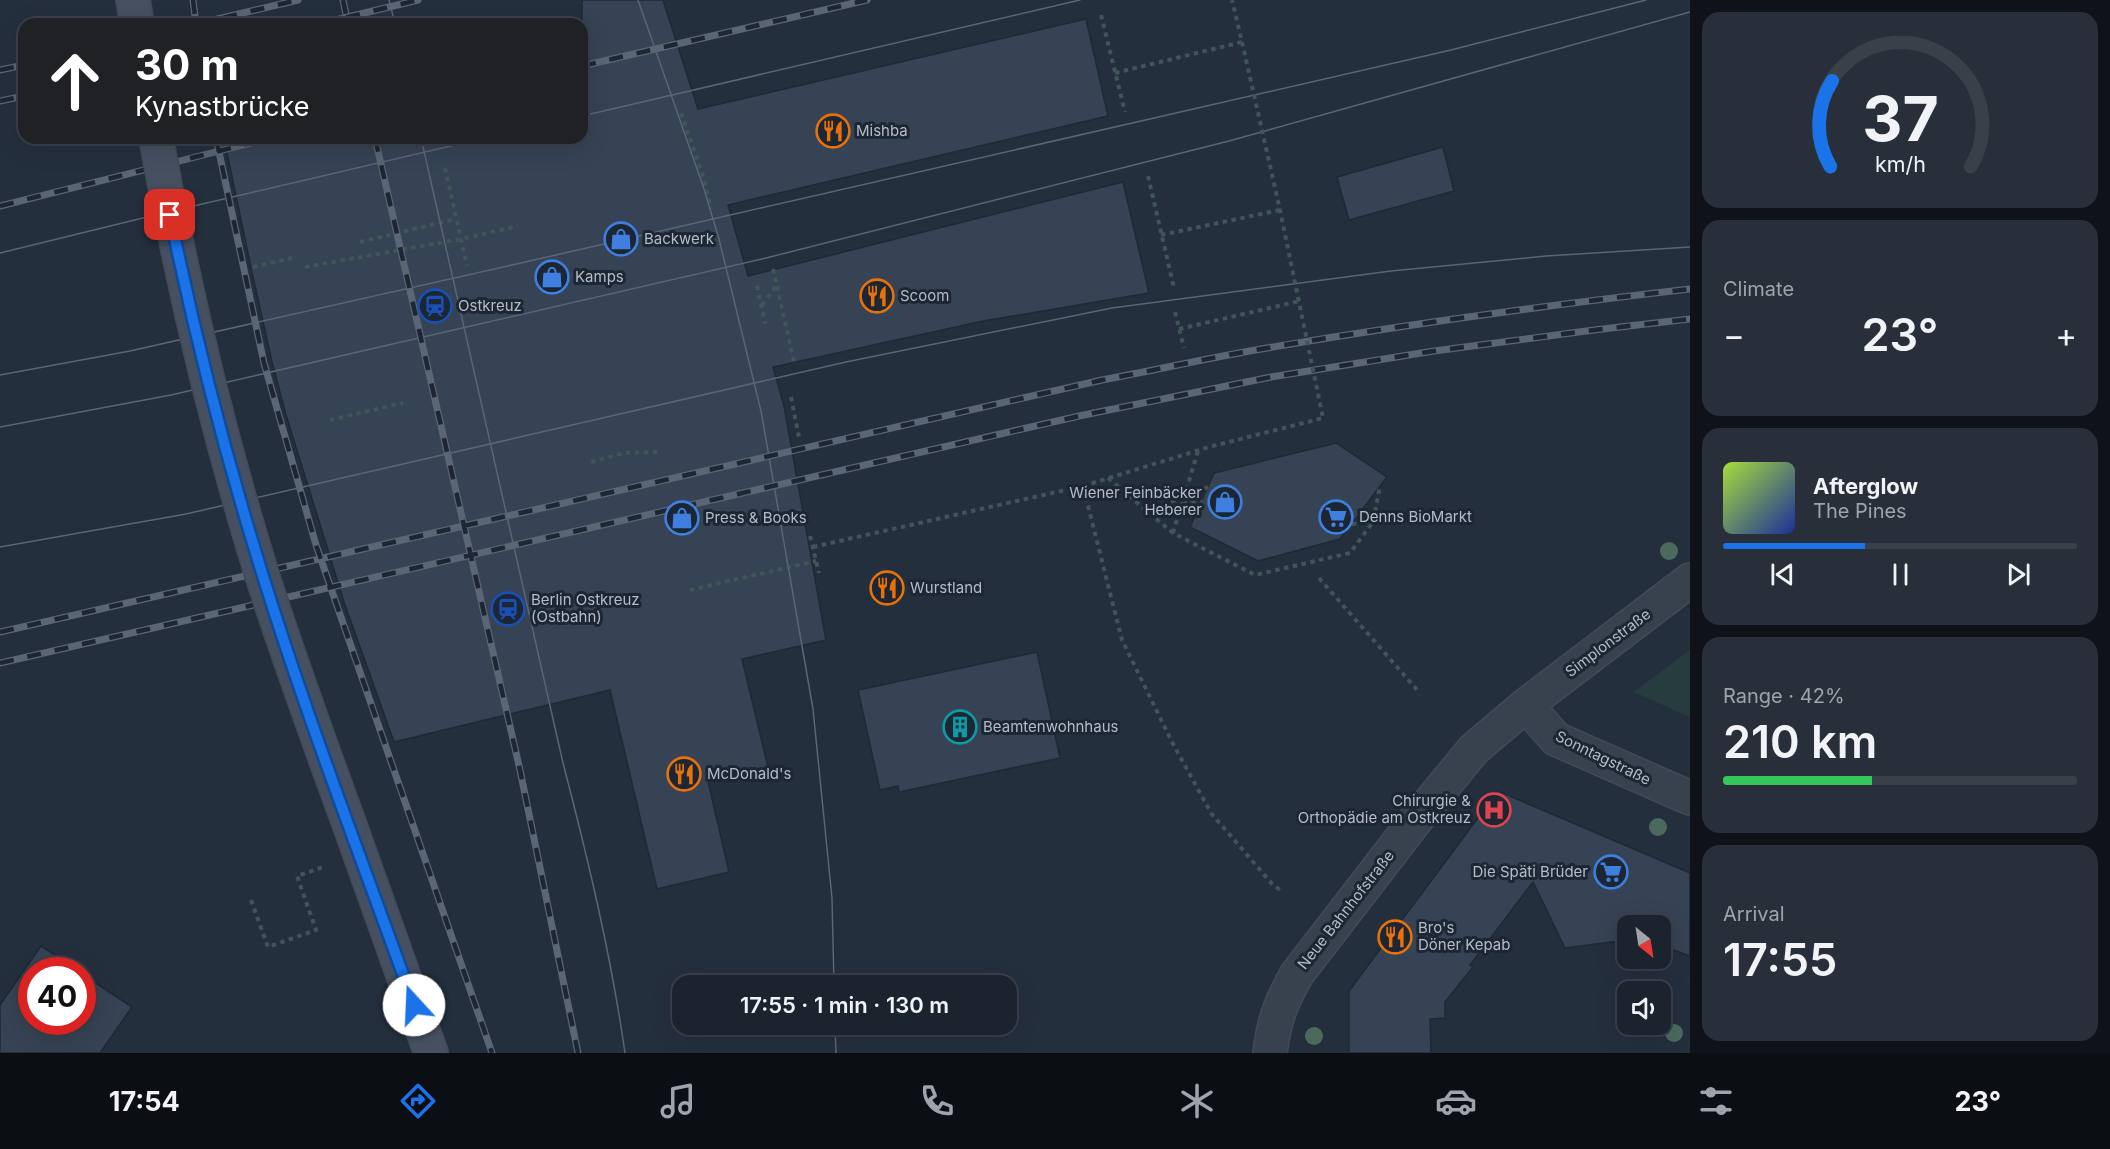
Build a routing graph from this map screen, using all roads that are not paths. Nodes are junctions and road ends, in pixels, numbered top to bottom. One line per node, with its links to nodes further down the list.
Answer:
1 (134, 0): 2 (street)
2 (136, 18)
3 (157, 144): 7 (street, bridge)
4 (1690, 580): 5 (street, Simplonstraße)
5 (1526, 705): 6 (street, Sonntagstraße); 8 (street, Neue Bahnhofstraße)
6 (1690, 798)
7 (431, 1053)
8 (1270, 1053)

